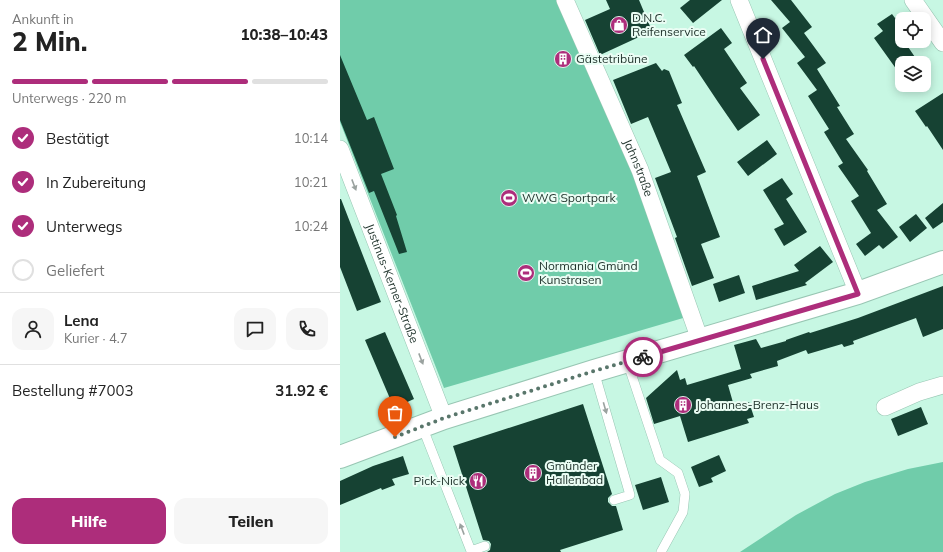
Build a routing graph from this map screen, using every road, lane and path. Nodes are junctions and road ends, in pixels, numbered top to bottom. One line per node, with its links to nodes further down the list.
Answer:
1 (565, 0): 8 (street, Jahnstraße)
2 (739, 0): 7 (street)
3 (913, 0): 4 (street)
4 (943, 43)
5 (340, 149): 13 (street, Justinus-Kerner-Straße, one-way to 13)
6 (943, 262): 7 (street)
7 (858, 294): 8 (street)
8 (700, 340): 9 (street)
9 (627, 361): 10 (street); 18 (lane)
10 (594, 371): 13 (street); 16 (lane, one-way to 16)
11 (943, 385): 12 (street)
12 (885, 407)
13 (444, 418): 14 (street)
14 (422, 426): 15 (street); 17 (lane, one-way to 14)
15 (340, 457)
16 (614, 500)
17 (485, 546)
18 (661, 552)

